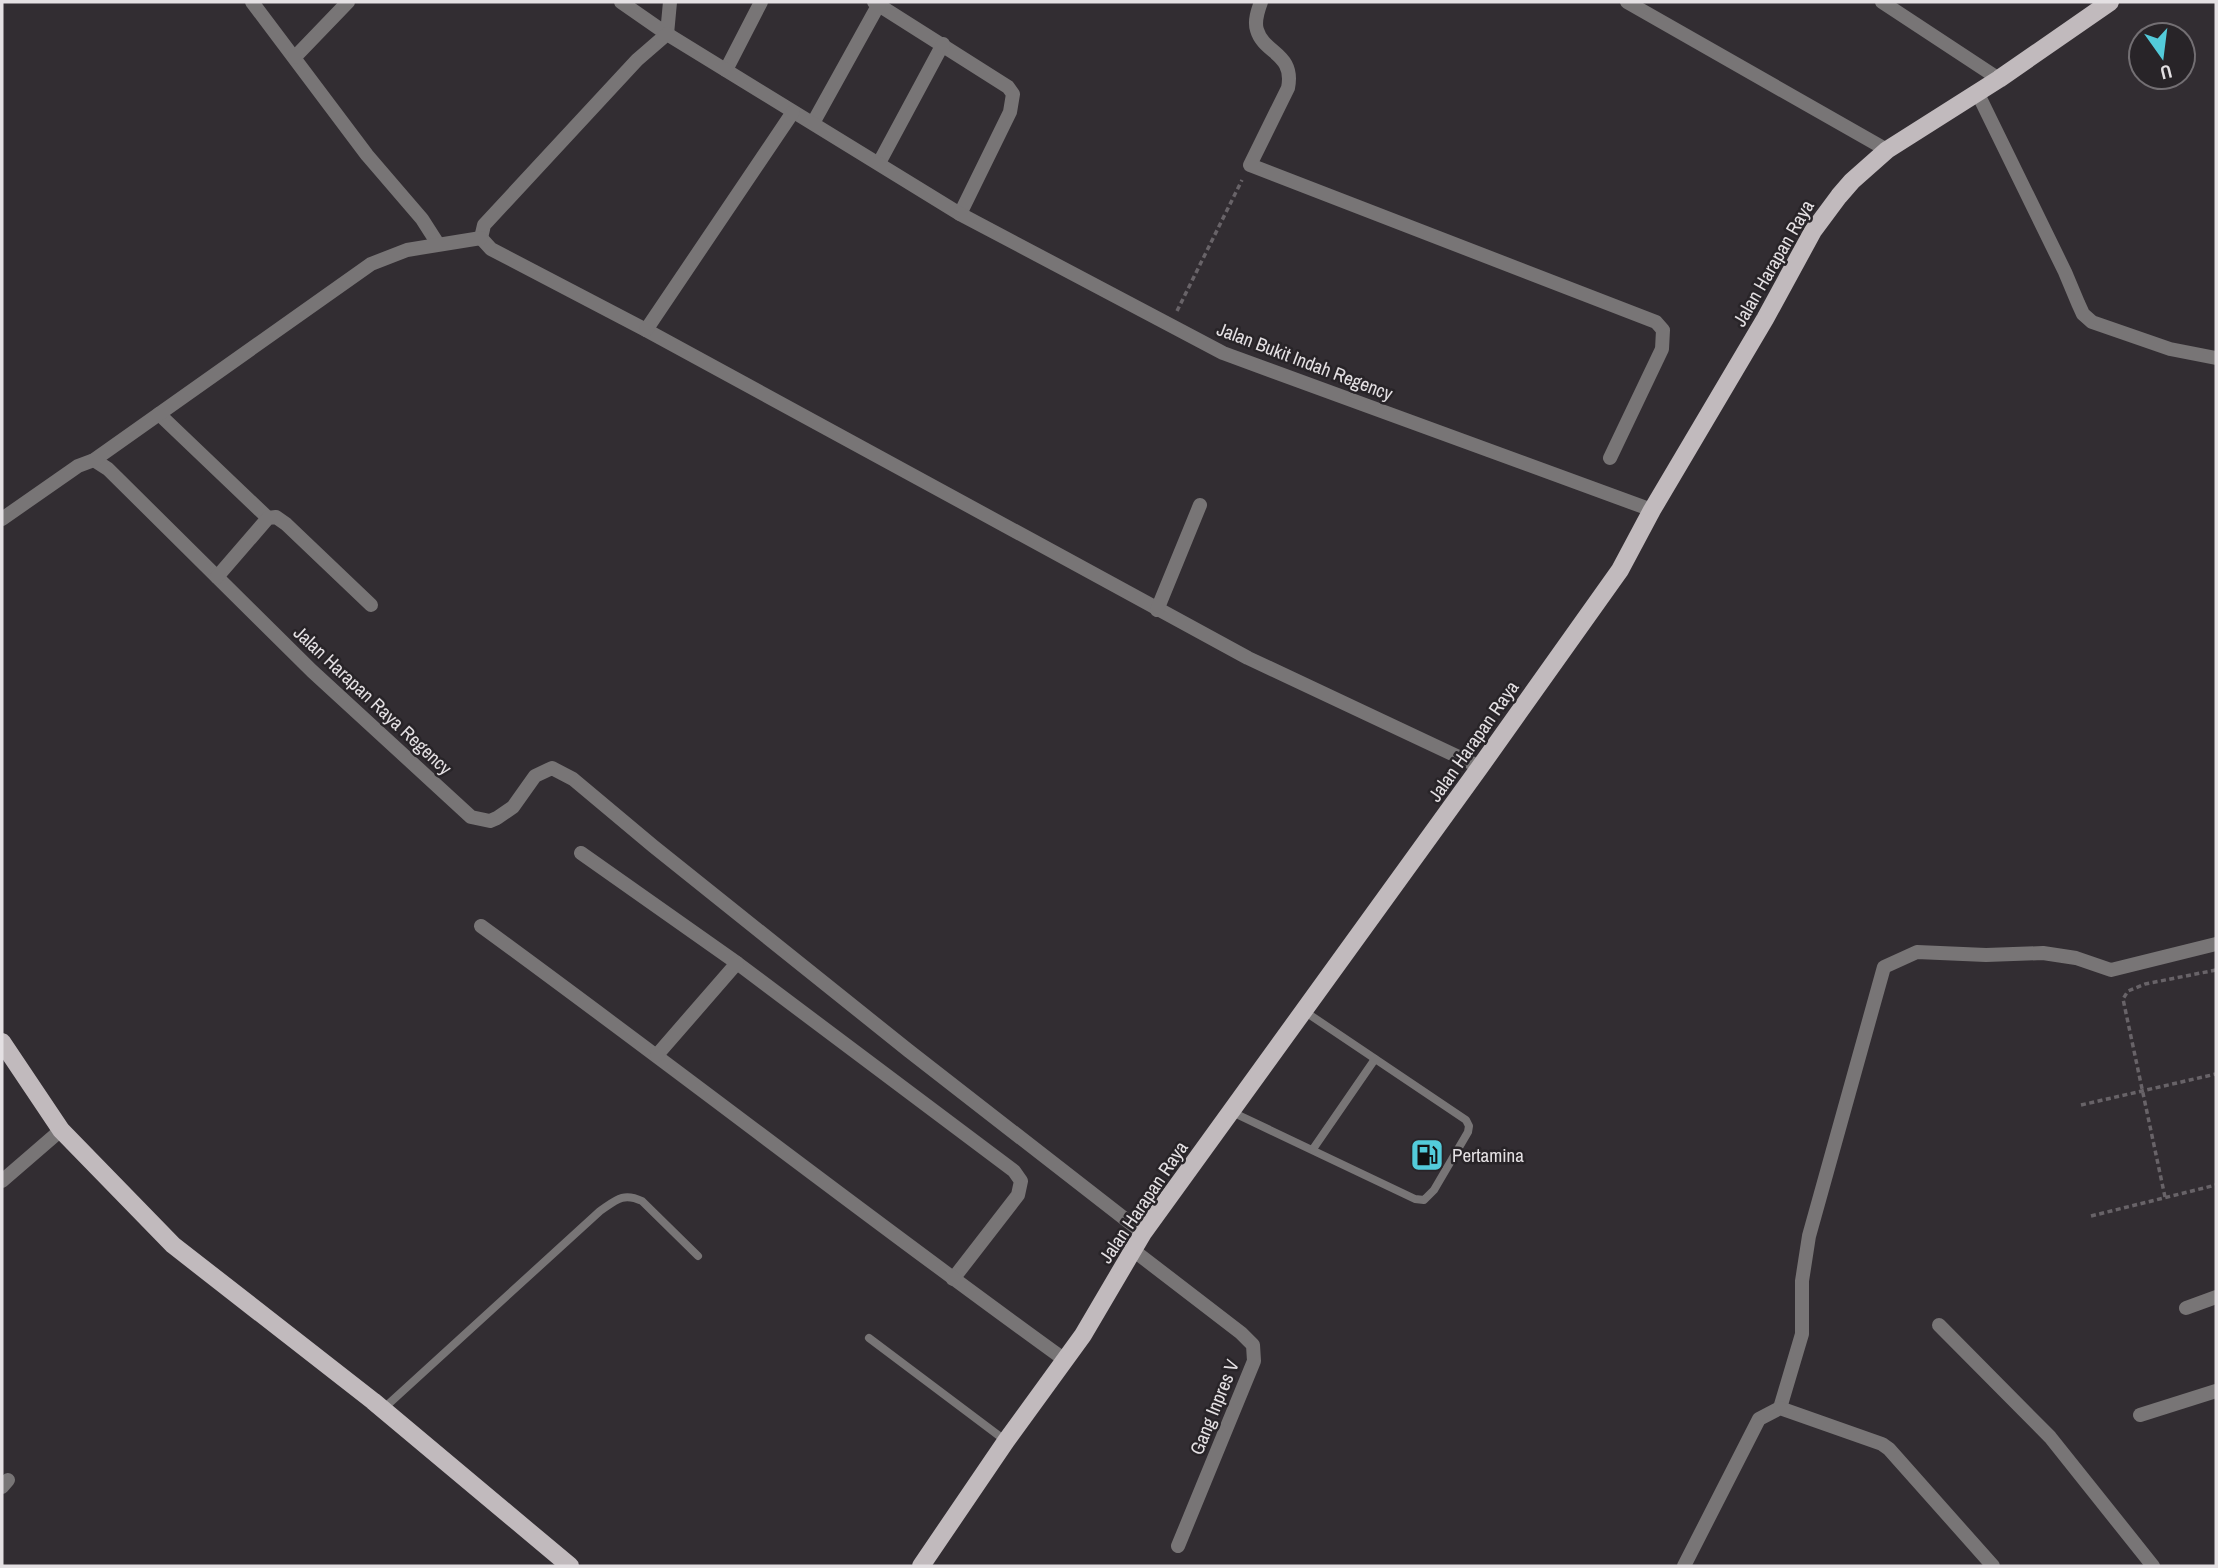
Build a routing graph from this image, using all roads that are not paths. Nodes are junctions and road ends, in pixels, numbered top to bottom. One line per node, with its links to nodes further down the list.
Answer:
1 (252, 2): 13 (street)
2 (348, 2): 13 (street)
3 (621, 2): 11 (street, Jalan Bukit Indah Regency)
4 (670, 2): 11 (street)
5 (761, 2): 14 (street)
6 (1261, 2): 27 (street)
7 (1627, 2): 19 (street)
8 (1882, 2): 15 (street)
9 (2110, 2): 15 (main road, Jalan Harapan Raya)
10 (877, 3): 12 (street); 18 (street)
11 (667, 34): 14 (street, Jalan Bukit Indah Regency); 22 (street)
12 (943, 44): 20 (street); 21 (street)
13 (295, 57): 23 (street)
14 (726, 70): 17 (street, Jalan Bukit Indah Regency)
15 (1999, 79): 16 (main road, Jalan Harapan Raya)
16 (1977, 92): 19 (main road, Jalan Harapan Raya); 25 (street)
17 (793, 112): 18 (street, Jalan Bukit Indah Regency); 24 (street)
18 (813, 122): 20 (street, Jalan Bukit Indah Regency)
19 (1887, 150): 30 (main road, Jalan Harapan Raya)
20 (879, 163): 21 (street, Jalan Bukit Indah Regency)
21 (960, 214): 30 (street, Jalan Bukit Indah Regency)
22 (481, 238): 23 (street); 24 (street)
23 (438, 244): 26 (street)
24 (646, 330): 35 (street)
25 (2216, 358)
26 (159, 414): 28 (street); 31 (street)
27 (1610, 458)
28 (94, 460): 32 (street); 33 (street, Jalan Harapan Raya Regency)
29 (1200, 505): 35 (street)
30 (1651, 510): 36 (main road, Jalan Harapan Raya)
31 (268, 518): 33 (street); 34 (street)
32 (2, 519)
33 (217, 577): 49 (street, Jalan Harapan Raya Regency)
34 (371, 605)
35 (1157, 610): 36 (street)
36 (1480, 767): 41 (main road, Jalan Harapan Raya)
37 (581, 853): 40 (street)
38 (481, 926): 43 (street)
39 (2216, 944): 59 (street)
40 (737, 963): 43 (street); 52 (street)
41 (1304, 1011): 44 (lane); 45 (main road, Jalan Harapan Raya)
42 (2, 1042): 46 (main road)
43 (657, 1055): 52 (street)
44 (1375, 1059): 47 (lane); 47 (lane)
45 (1231, 1111): 47 (lane); 49 (main road, Jalan Harapan Raya)
46 (61, 1130): 48 (street); 60 (main road)
47 (1313, 1149)
48 (2, 1181)
49 (1143, 1233): 50 (main road, Jalan Harapan Raya)
50 (1133, 1250): 57 (main road, Jalan Harapan Raya); 63 (street, Gang Inpres V)
51 (698, 1256): 60 (lane)
52 (953, 1279): 57 (street)
53 (2216, 1297): 54 (street)
54 (2186, 1308)
55 (1939, 1325): 68 (street)
56 (869, 1338): 62 (lane)
57 (1065, 1360): 62 (main road, Jalan Harapan Raya)
58 (2216, 1391): 61 (street)
59 (1780, 1408): 66 (street); 67 (street)
60 (383, 1409): 64 (main road)
61 (2140, 1415)
62 (1006, 1441): 65 (main road, Jalan Harapan Raya)
63 (1178, 1546)
64 (570, 1566)
65 (921, 1566)
66 (1684, 1566)
67 (1993, 1566)
68 (2154, 1566)

